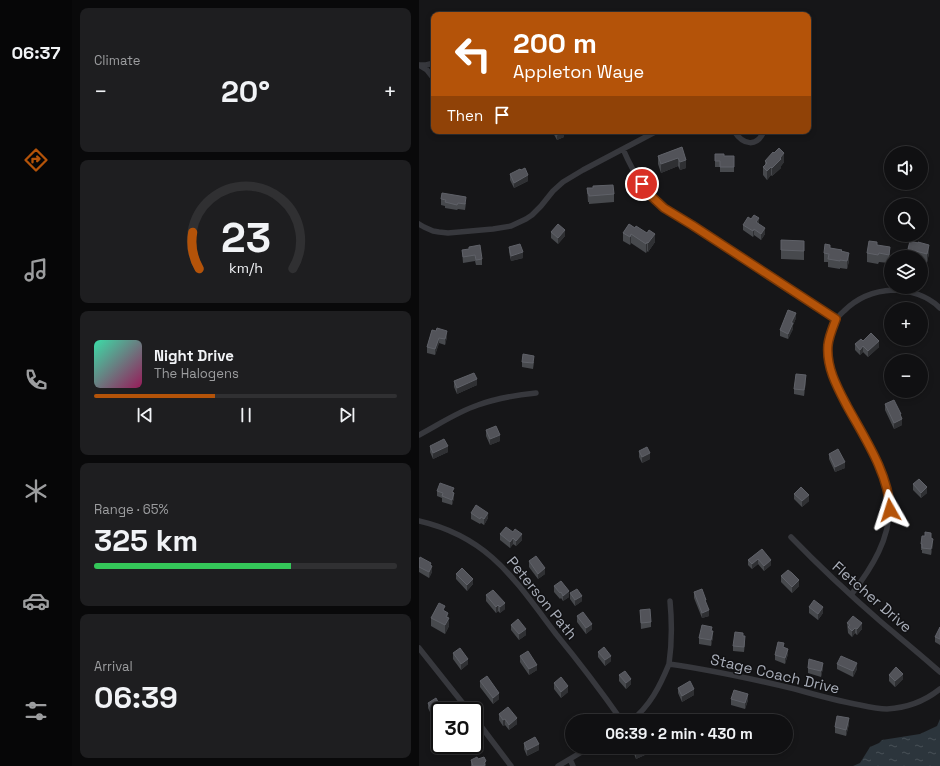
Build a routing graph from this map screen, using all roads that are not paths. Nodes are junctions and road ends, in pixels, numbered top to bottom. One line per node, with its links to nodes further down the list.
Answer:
1 (431, 64): 2 (street)
2 (419, 65): 3 (street)
3 (431, 75)
4 (651, 134): 7 (street)
5 (736, 134): 6 (street)
6 (762, 134)
7 (623, 149): 8 (street); 10 (street)
8 (419, 224)
9 (940, 308): 10 (street)
10 (836, 319): 15 (street)
11 (536, 393): 12 (street)
12 (419, 435)
13 (419, 521): 22 (street, Peterson Path)
14 (791, 537): 15 (street, Fletcher Drive)
15 (851, 595): 19 (street, Fletcher Drive)
16 (670, 601): 18 (street)
17 (419, 648): 21 (street)
18 (669, 664): 20 (street, Stage Coach Drive); 23 (street)
19 (940, 672)
20 (940, 689)
21 (462, 702)
22 (617, 714)
23 (639, 714)
24 (483, 729): 27 (street)
25 (578, 754): 26 (street)
26 (570, 759): 28 (street); 29 (street)
27 (511, 766)
28 (558, 766)
29 (573, 766)

